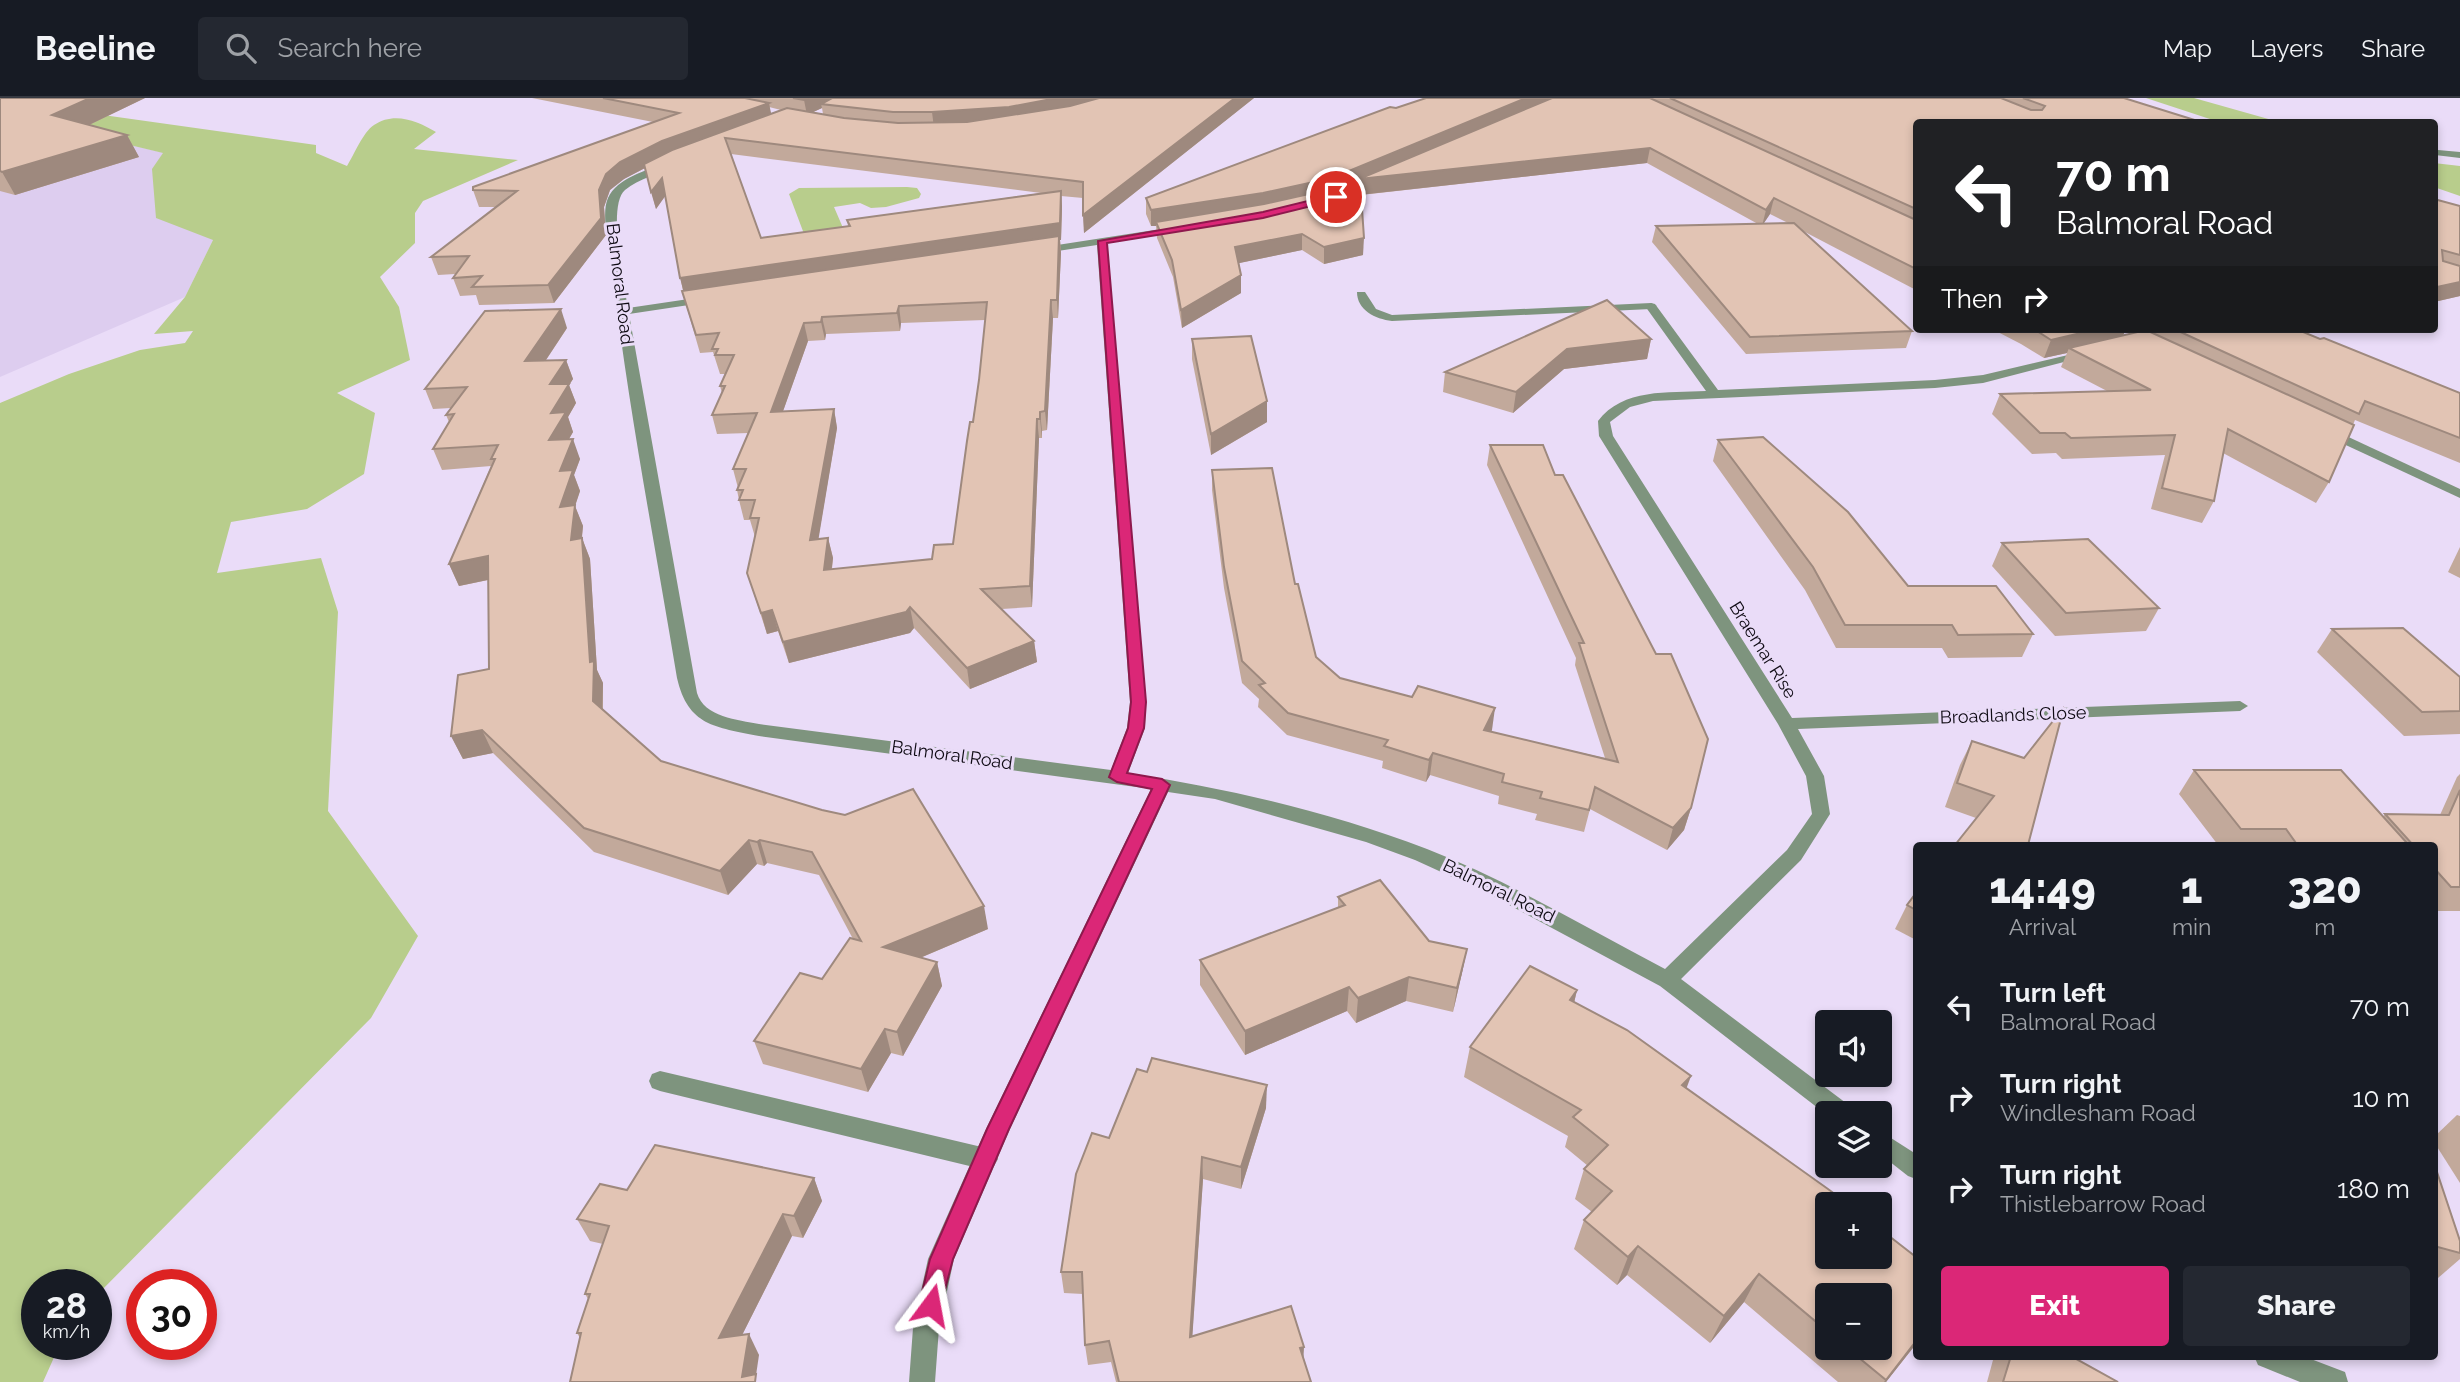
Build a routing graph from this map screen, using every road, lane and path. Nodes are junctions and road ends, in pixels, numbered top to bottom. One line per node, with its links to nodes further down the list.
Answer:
1 (2438, 153): 2 (street)
2 (2460, 155)
3 (682, 160): 9 (street, Balmoral Road)
4 (1186, 228): 5 (street)
5 (1102, 241): 6 (street); 16 (street)
6 (1022, 253)
7 (1361, 294): 11 (street)
8 (715, 299): 9 (street)
9 (622, 312): 16 (street, Balmoral Road)
10 (2100, 351): 11 (street, Braemar Rise)
11 (1714, 394): 15 (street, Braemar Rise)
12 (2312, 424): 13 (street)
13 (2460, 494)
14 (2240, 706): 15 (street, Broadlands Close)
15 (1787, 724): 18 (street, Braemar Rise)
16 (1117, 777): 17 (street, Balmoral Road)
17 (1162, 785): 18 (street, Balmoral Road); 22 (street)
18 (1667, 980): 20 (street, Balmoral Road)
19 (660, 1082): 22 (street)
20 (1826, 1101)
21 (1892, 1150): 23 (street)
22 (986, 1159): 25 (street)
23 (1913, 1166)
24 (2277, 1360): 26 (street)
25 (922, 1382)
26 (2335, 1382)

